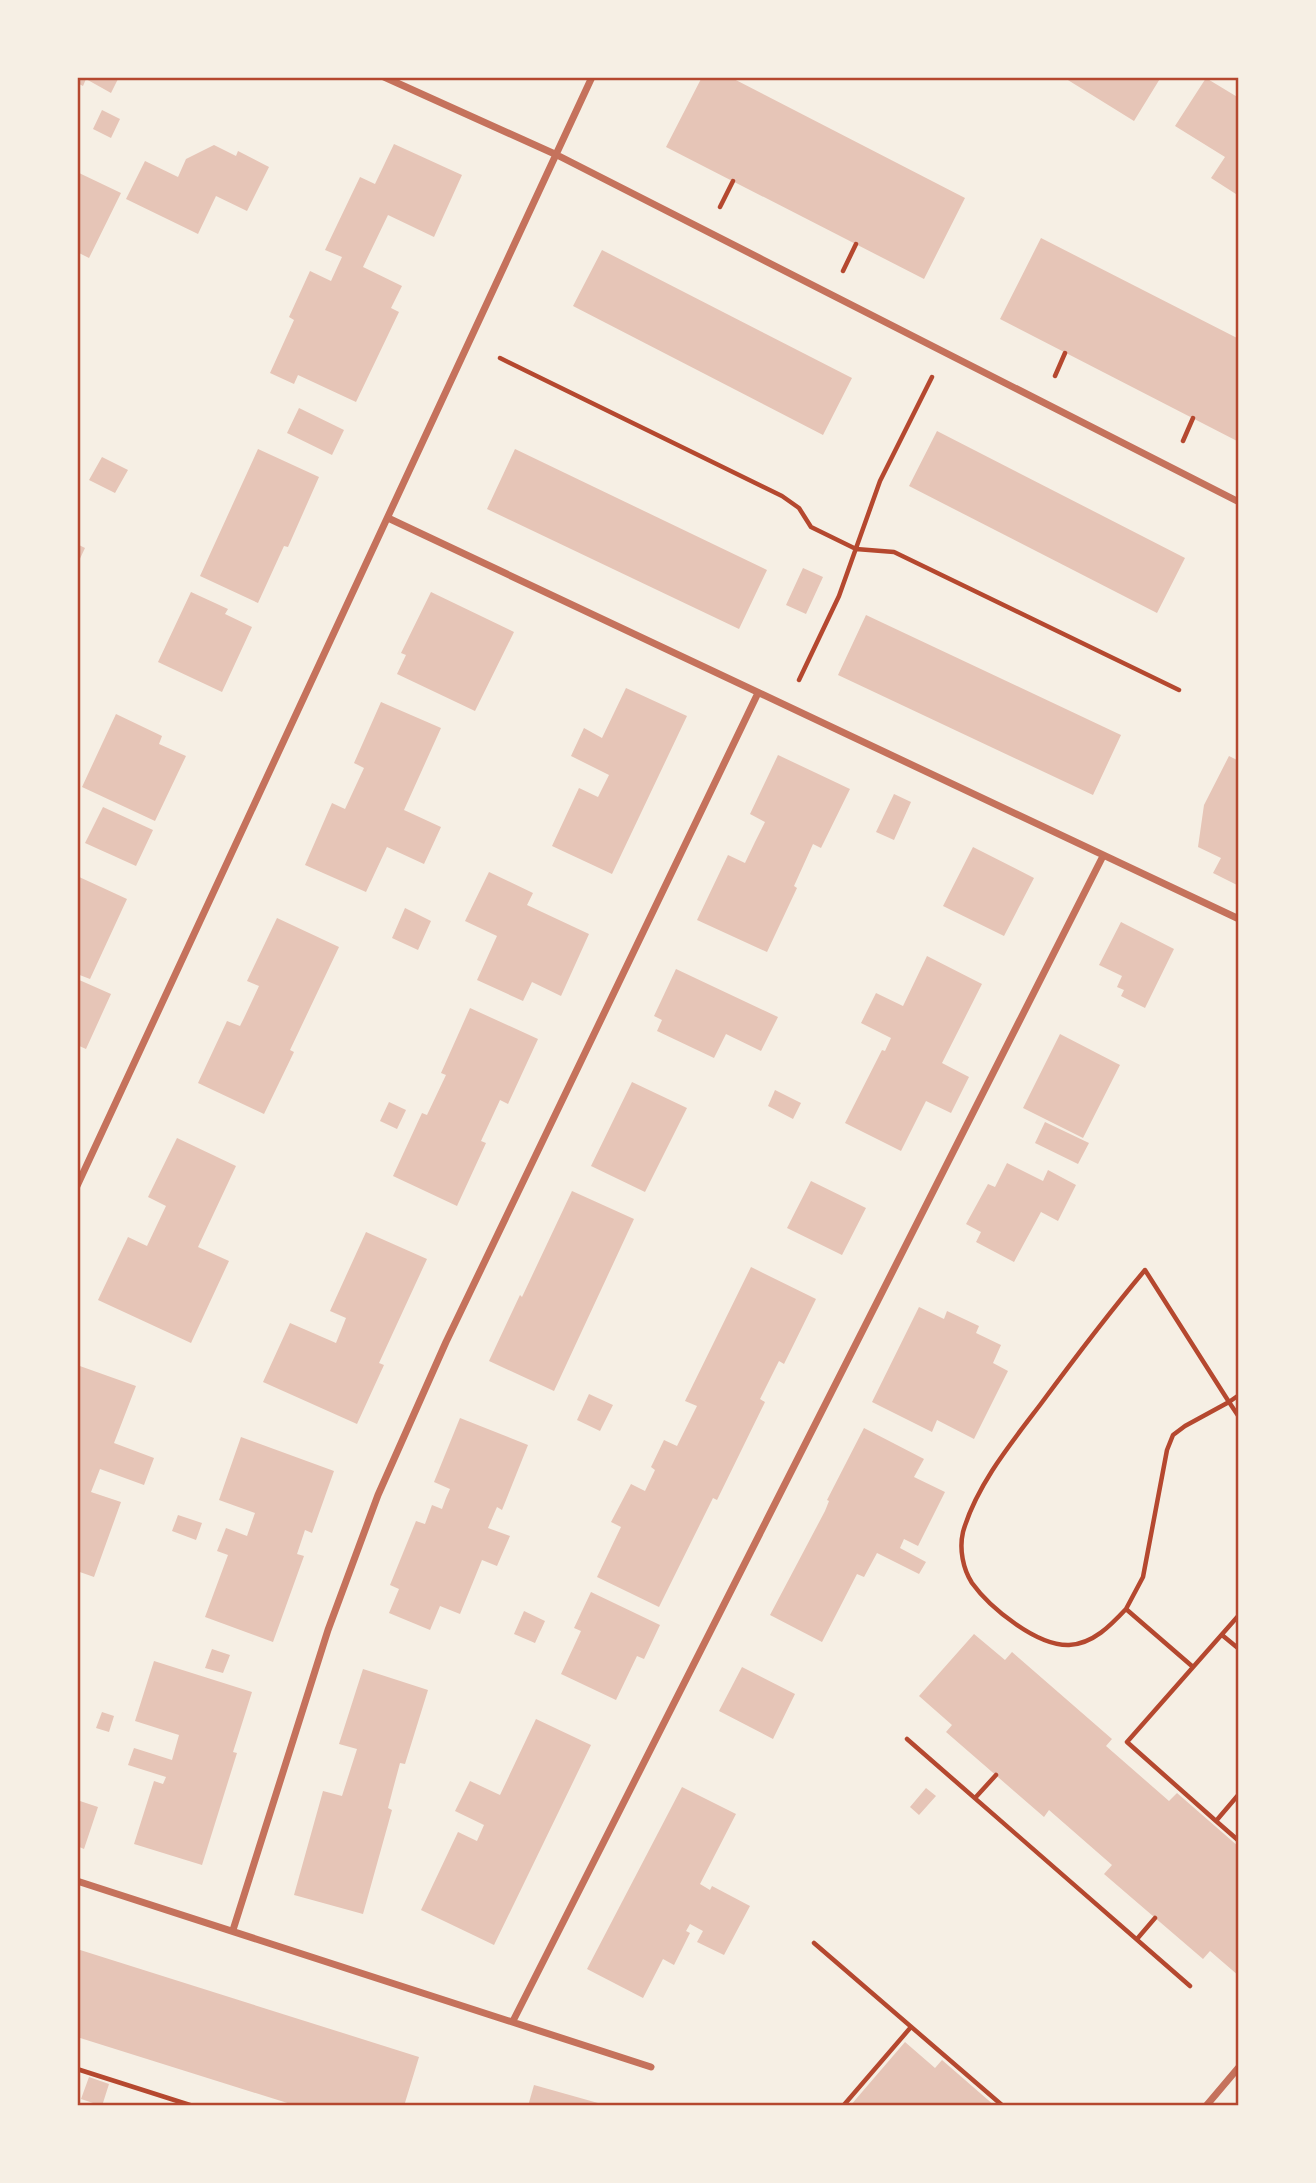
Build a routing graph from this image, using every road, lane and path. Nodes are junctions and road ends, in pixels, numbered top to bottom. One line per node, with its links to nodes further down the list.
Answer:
1 (384, 77): 3 (street)
2 (592, 77): 3 (street)
3 (557, 155): 14 (street); 15 (street)
4 (733, 181): 5 (path)
5 (720, 208)
6 (856, 244): 7 (path)
7 (843, 271)
8 (1066, 353): 11 (path)
9 (500, 358): 16 (path)
10 (934, 373): 16 (path)
11 (1053, 380)
12 (1193, 418): 13 (path)
13 (1181, 445)
14 (1239, 502)
15 (388, 518): 18 (street); 22 (street)
16 (856, 549): 17 (path); 19 (path)
17 (1179, 690)
18 (758, 693): 19 (street); 39 (street)
19 (787, 706): 20 (street)
20 (1103, 856): 21 (street); 43 (street)
21 (1239, 919)
22 (77, 1186)
23 (1239, 1395): 24 (path)
24 (1229, 1402): 25 (path); 26 (path); 26 (path)
25 (1239, 1417)
26 (1126, 1609): 30 (path)
27 (1239, 1615): 28 (path)
28 (1222, 1635): 29 (path); 30 (path)
29 (1239, 1649)
30 (1193, 1667): 35 (path)
31 (907, 1739): 34 (path)
32 (996, 1775): 34 (path)
33 (1239, 1794): 35 (path)
34 (975, 1798): 40 (path)
35 (1216, 1821): 36 (path)
36 (1239, 1841)
37 (77, 1881): 39 (street)
38 (1155, 1918): 40 (path)
39 (233, 1930): 43 (street)
40 (1136, 1938): 42 (path)
41 (814, 1943): 44 (path)
42 (1190, 1986)
43 (513, 2021): 45 (street)
44 (911, 2027): 49 (path); 50 (path)
45 (651, 2067)
46 (1239, 2067): 51 (street)
47 (77, 2069): 48 (path)
48 (193, 2106)
49 (842, 2106)
50 (1003, 2106)
51 (1206, 2106)

